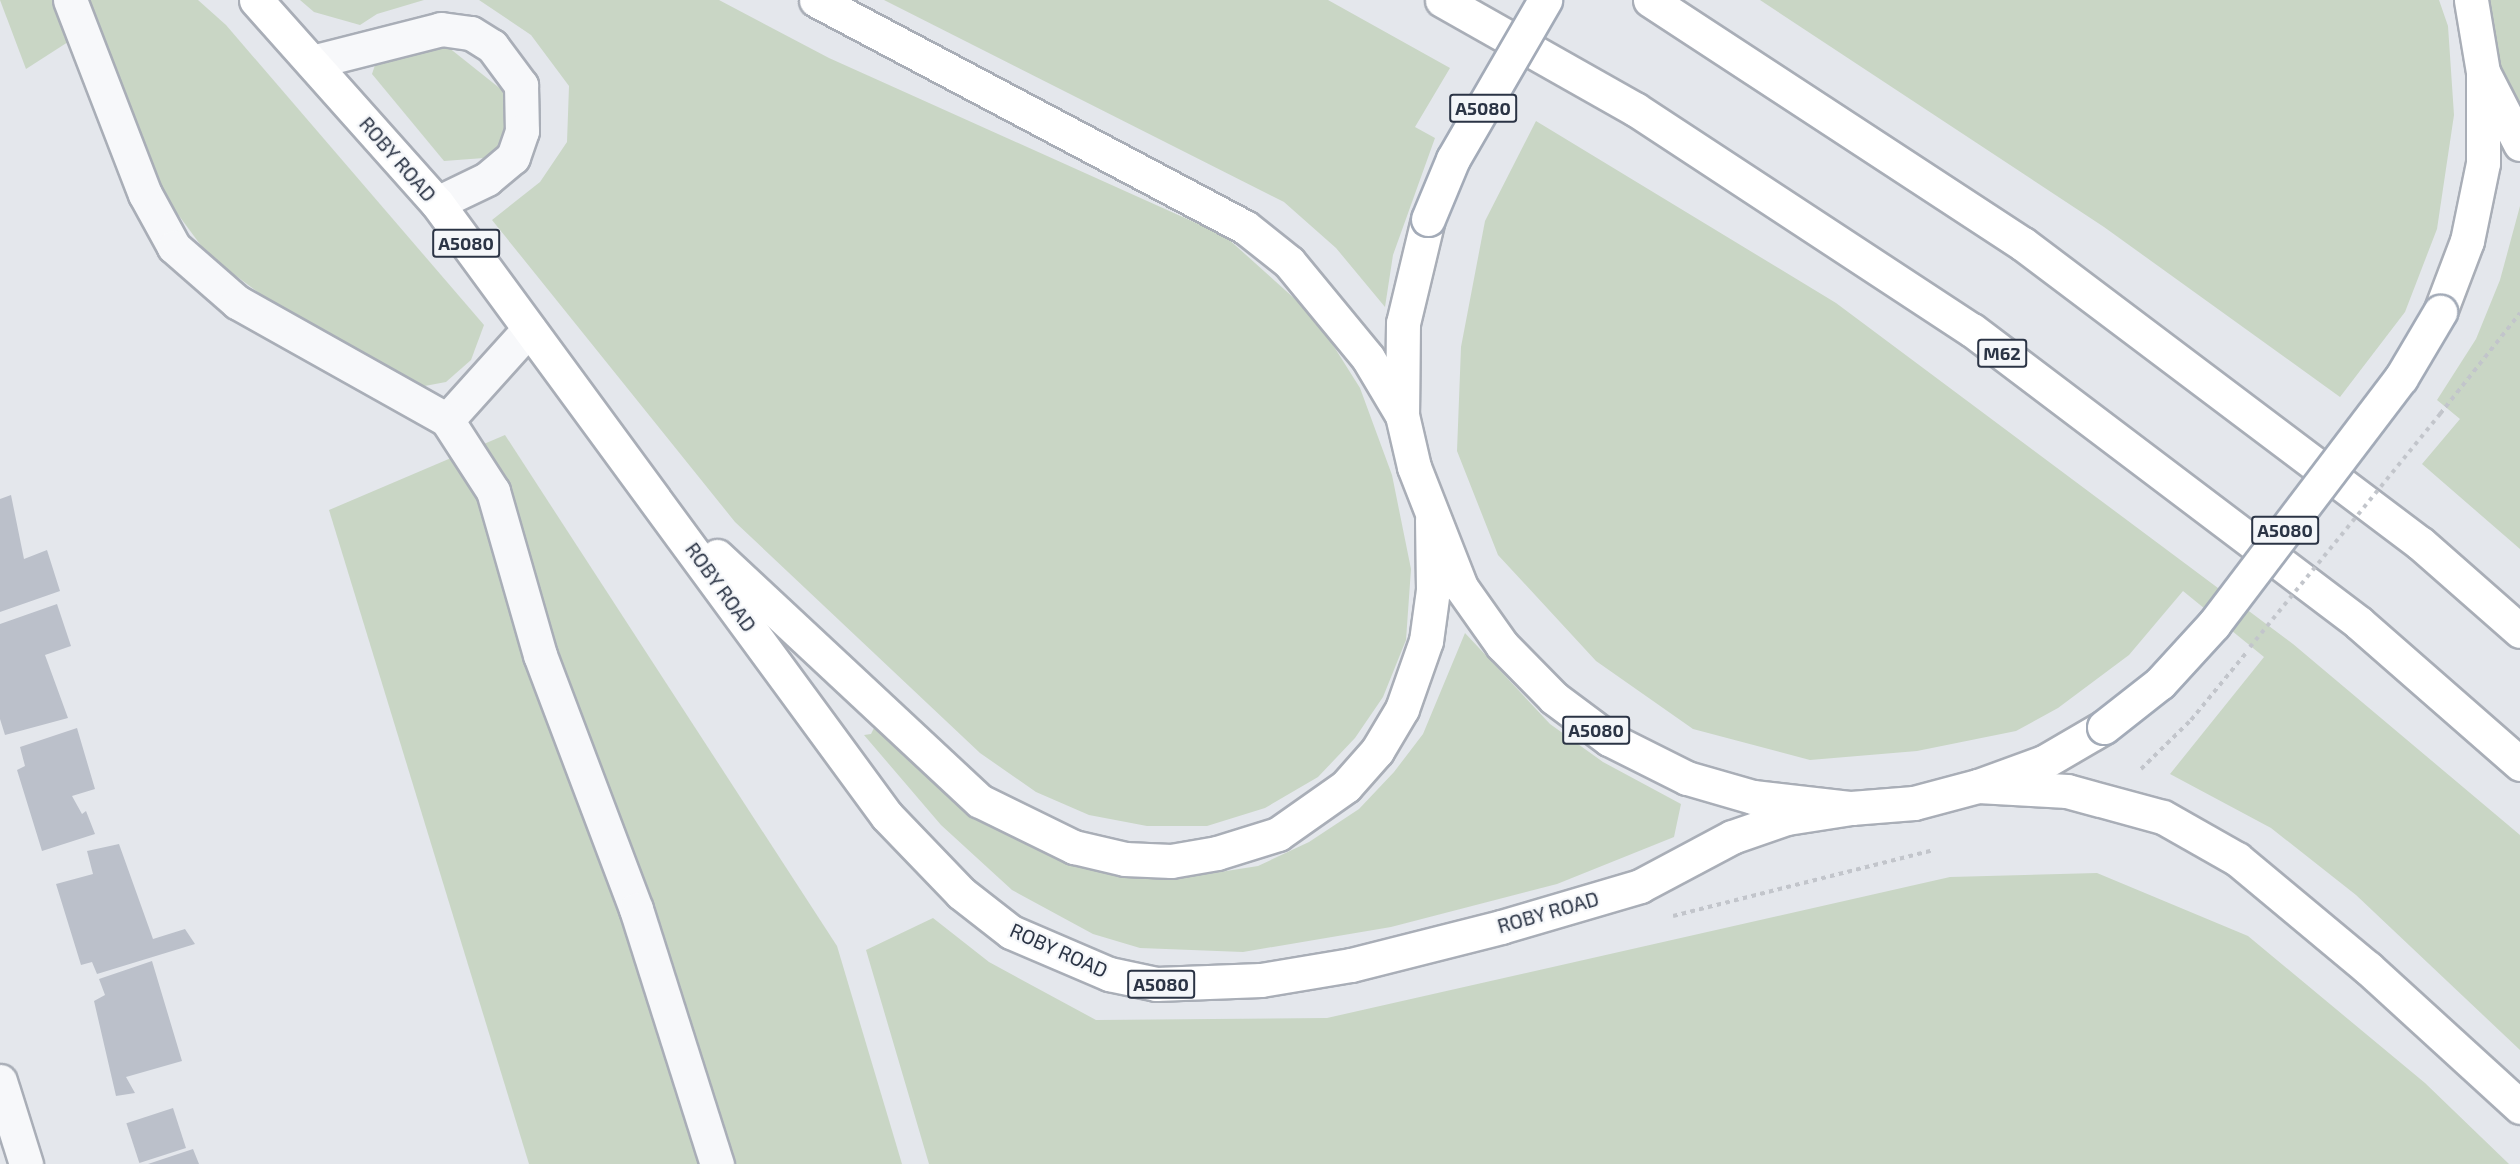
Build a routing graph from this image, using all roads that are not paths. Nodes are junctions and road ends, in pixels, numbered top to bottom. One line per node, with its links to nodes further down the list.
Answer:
1 (70, 0): 14 (street)
2 (256, 0): 8 (main road, ROBY ROAD / A5080)
3 (816, 0): 13 (main road)
4 (1442, 0): 18 (main road, M62)
5 (1545, 0): 13 (main road, A5080, bridge)
6 (1650, 0): 17 (main road)
7 (2474, 2): 9 (main road, A5080)
8 (312, 62): 11 (main road, ROBY ROAD / A5080); 11 (street)
9 (2483, 72): 10 (main road); 19 (main road, A5080, bridge)
10 (2520, 144)
11 (437, 203): 12 (main road, ROBY ROAD / A5080)
12 (529, 329): 14 (street); 15 (main road, ROBY ROAD / A5080)
13 (1402, 415): 16 (main road, A5080)
14 (447, 420): 24 (street)
15 (659, 500): 16 (main road, ROBY ROAD / A5080); 20 (main road, ROBY ROAD / A5080)
16 (1432, 520): 20 (main road, A5080)
17 (2520, 632)
18 (2520, 764)
19 (1978, 786): 20 (main road, A5080); 22 (main road)
20 (1851, 808)
21 (0, 1082): 23 (street)
22 (2520, 1107)
23 (26, 1164)
24 (717, 1164)

